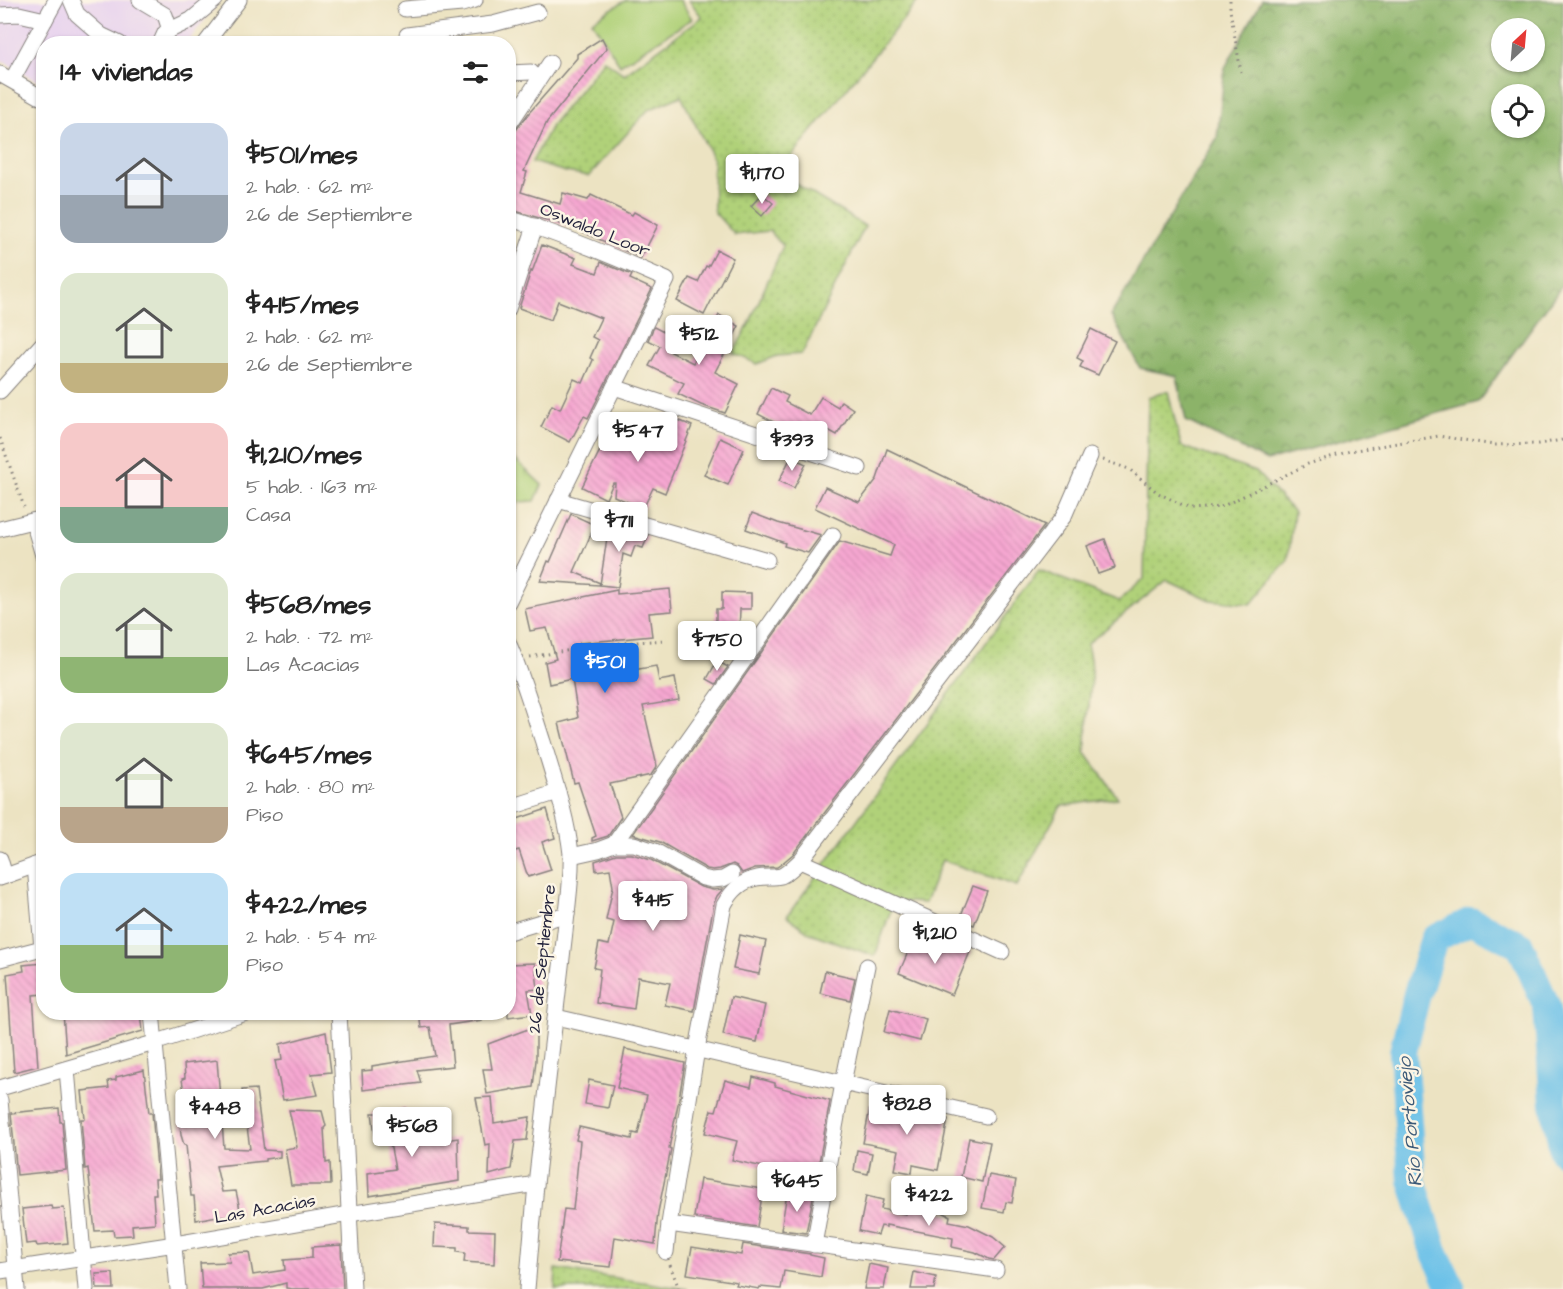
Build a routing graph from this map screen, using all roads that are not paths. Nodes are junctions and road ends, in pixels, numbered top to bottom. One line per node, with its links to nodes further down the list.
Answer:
1 (56, 0): 10 (street)
2 (71, 0): 12 (street)
3 (140, 0): 11 (street)
4 (214, 0): 11 (street)
5 (238, 0): 14 (street)
6 (475, 0): 7 (street)
7 (405, 4): 15 (street)
8 (538, 12): 16 (street)
9 (0, 15): 10 (street)
10 (45, 20): 20 (street)
11 (170, 30): 13 (street)
12 (105, 36)
13 (164, 36)
14 (211, 36)
15 (407, 36)
16 (424, 36)
17 (550, 63): 22 (street)
18 (531, 72): 19 (street)
19 (516, 73)
20 (6, 77): 21 (street)
21 (36, 94)
22 (516, 114)
23 (516, 220): 24 (street, Oswaldo Loor)
24 (535, 226): 25 (street); 27 (street, Oswaldo Loor)
25 (516, 284)
26 (36, 351): 28 (street)
27 (614, 387): 30 (street); 31 (street)
28 (0, 391)
29 (1090, 456): 43 (street)
30 (859, 468)
31 (558, 500): 35 (street); 36 (street)
32 (35, 520): 33 (street)
33 (0, 529)
34 (833, 535): 40 (street)
35 (766, 560)
36 (516, 586)
37 (516, 682): 38 (street, 26 de Septiembre)
38 (558, 792): 39 (street); 41 (street, 26 de Septiembre)
39 (516, 805)
40 (614, 844): 41 (street); 45 (street)
41 (571, 856): 47 (street, 26 de Septiembre)
42 (0, 859): 46 (street)
43 (800, 861): 50 (street); 58 (street)
44 (36, 865): 46 (street)
45 (732, 874)
46 (2, 877)
47 (567, 914): 48 (street); 53 (street, 26 de Septiembre)
48 (516, 930)
49 (36, 950): 51 (street)
50 (1002, 952)
51 (0, 959)
52 (867, 966): 60 (street)
53 (556, 1017): 58 (street); 64 (street, 26 de Septiembre)
54 (153, 1020): 57 (street)
55 (224, 1020): 57 (street)
56 (339, 1020): 65 (street)
57 (154, 1043): 59 (street); 67 (street)
58 (697, 1049): 60 (street); 66 (street)
59 (67, 1069): 61 (street); 70 (street)
60 (843, 1083): 63 (street); 68 (street)
61 (0, 1088)
62 (0, 1100): 71 (street)
63 (986, 1116)
64 (536, 1184): 65 (street, Las Acacias); 77 (street, 26 de Septiembre)
65 (349, 1214): 67 (street, Las Acacias); 76 (street)
66 (669, 1224): 68 (street); 69 (street)
67 (175, 1244): 70 (street, Las Acacias); 75 (street)
68 (814, 1245): 72 (street)
69 (666, 1252)
70 (84, 1258): 71 (street, Las Acacias); 74 (street)
71 (8, 1269): 73 (street)
72 (996, 1270)
73 (17, 1289)
74 (86, 1289)
75 (178, 1289)
76 (353, 1289)
77 (527, 1289)

